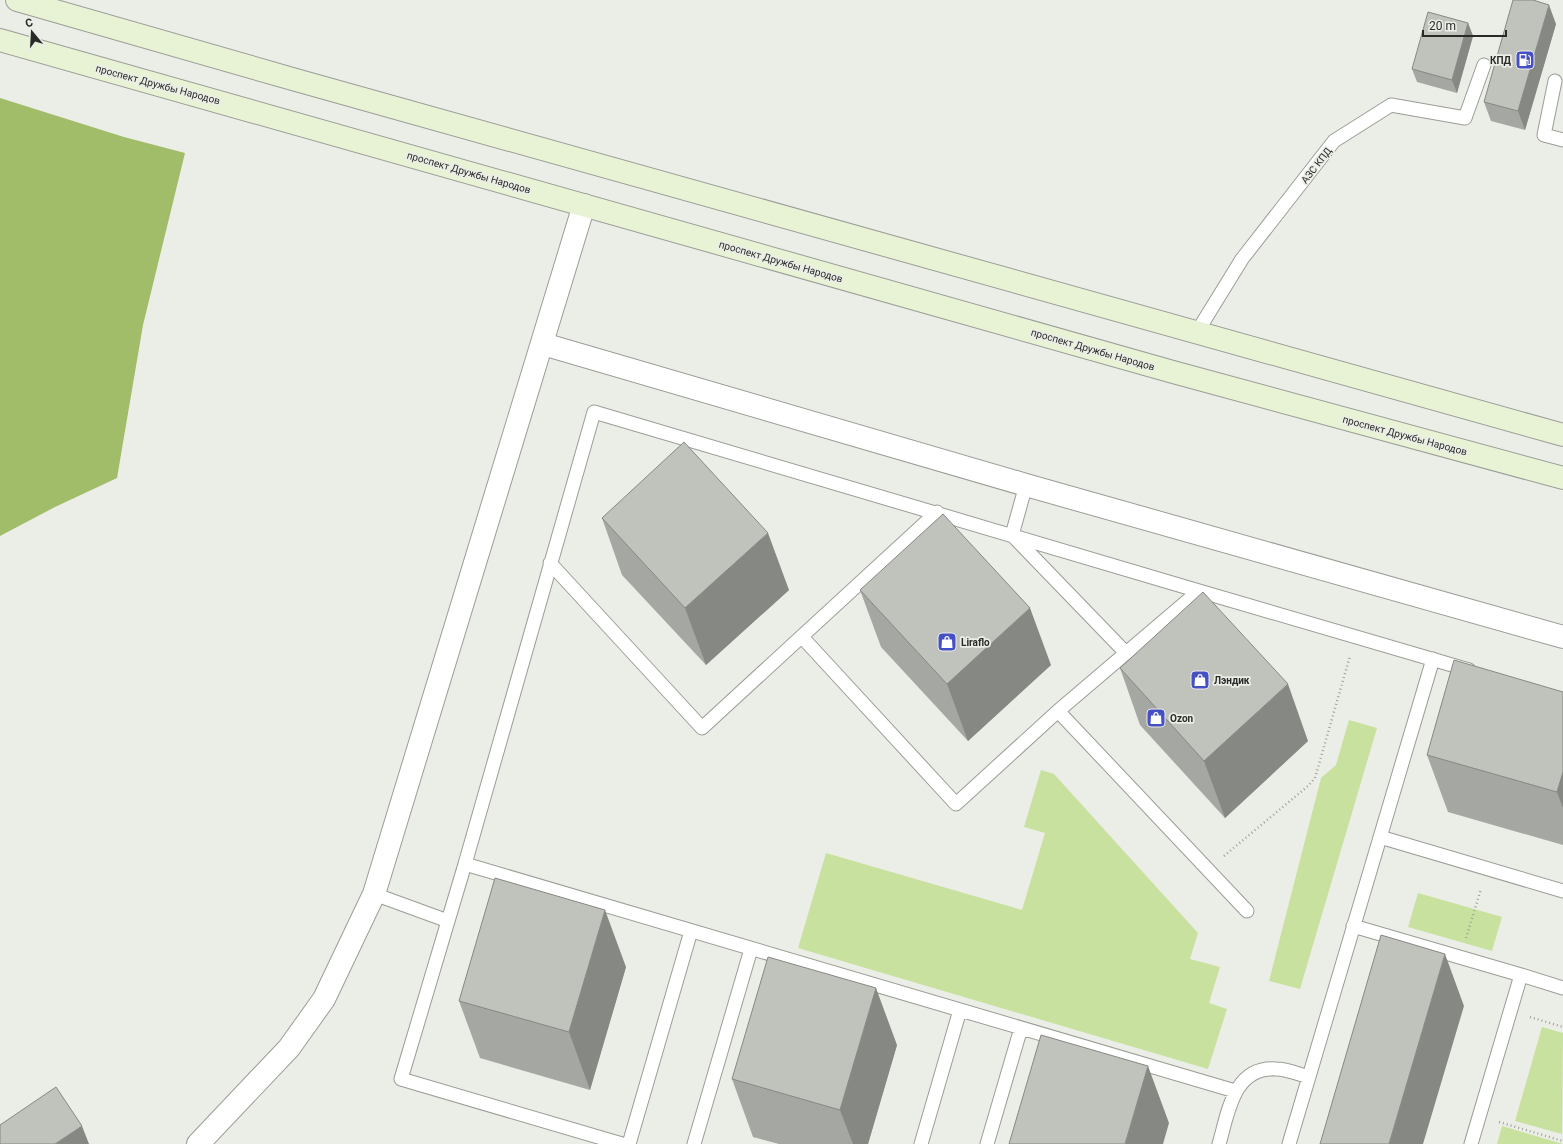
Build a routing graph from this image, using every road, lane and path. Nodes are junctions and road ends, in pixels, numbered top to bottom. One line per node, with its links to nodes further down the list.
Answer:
1 (17, 0): 7 (main road)
2 (0, 40): 6 (main road, проспект Дружбы Народов)
3 (1484, 65): 7 (lane, АЗС КПД)
4 (1556, 81): 5 (lane)
5 (1563, 140)
6 (584, 205): 8 (street); 10 (main road, проспект Дружбы Народов)
7 (1197, 332): 9 (main road)
8 (543, 344): 11 (street); 28 (street)
9 (1563, 435)
10 (1563, 478)
11 (1026, 485): 13 (lane); 18 (street)
12 (937, 512): 13 (lane); 14 (lane); 16 (lane)
13 (1012, 535): 15 (lane); 19 (lane)
14 (550, 563): 16 (lane); 24 (lane)
15 (1199, 591): 17 (lane); 19 (lane)
16 (802, 636): 22 (lane)
17 (1356, 636): 20 (lane); 26 (path)
18 (1563, 637)
19 (1126, 653): 22 (lane)
20 (1433, 659): 21 (lane); 23 (lane)
21 (1479, 673)
22 (1058, 711): 26 (lane)
23 (1380, 837): 25 (lane); 31 (lane)
24 (465, 864): 30 (lane); 32 (lane)
25 (1487, 868): 27 (lane); 34 (path)
26 (1208, 869): 29 (lane)
27 (1563, 891)
28 (374, 894): 30 (lane); 45 (street)
29 (1247, 911)
30 (448, 921): 46 (lane)
31 (1354, 926): 34 (lane); 41 (lane)
32 (691, 931): 33 (lane); 47 (lane)
33 (751, 949): 37 (lane); 48 (lane)
34 (1460, 957): 35 (lane)
35 (1521, 975): 36 (lane); 38 (lane)
36 (1563, 988)
37 (960, 1010): 40 (lane); 49 (lane)
38 (1510, 1012): 39 (path); 43 (lane)
39 (1563, 1027)
40 (1021, 1028): 42 (lane); 50 (lane)
41 (1309, 1077): 42 (lane); 52 (lane)
42 (1235, 1091): 51 (lane)
43 (1479, 1116): 44 (path); 53 (lane)
44 (1563, 1141)
45 (198, 1144)
46 (622, 1144)
47 (629, 1144)
48 (694, 1144)
49 (921, 1144)
50 (987, 1144)
51 (1219, 1144)
52 (1289, 1144)
53 (1471, 1144)

